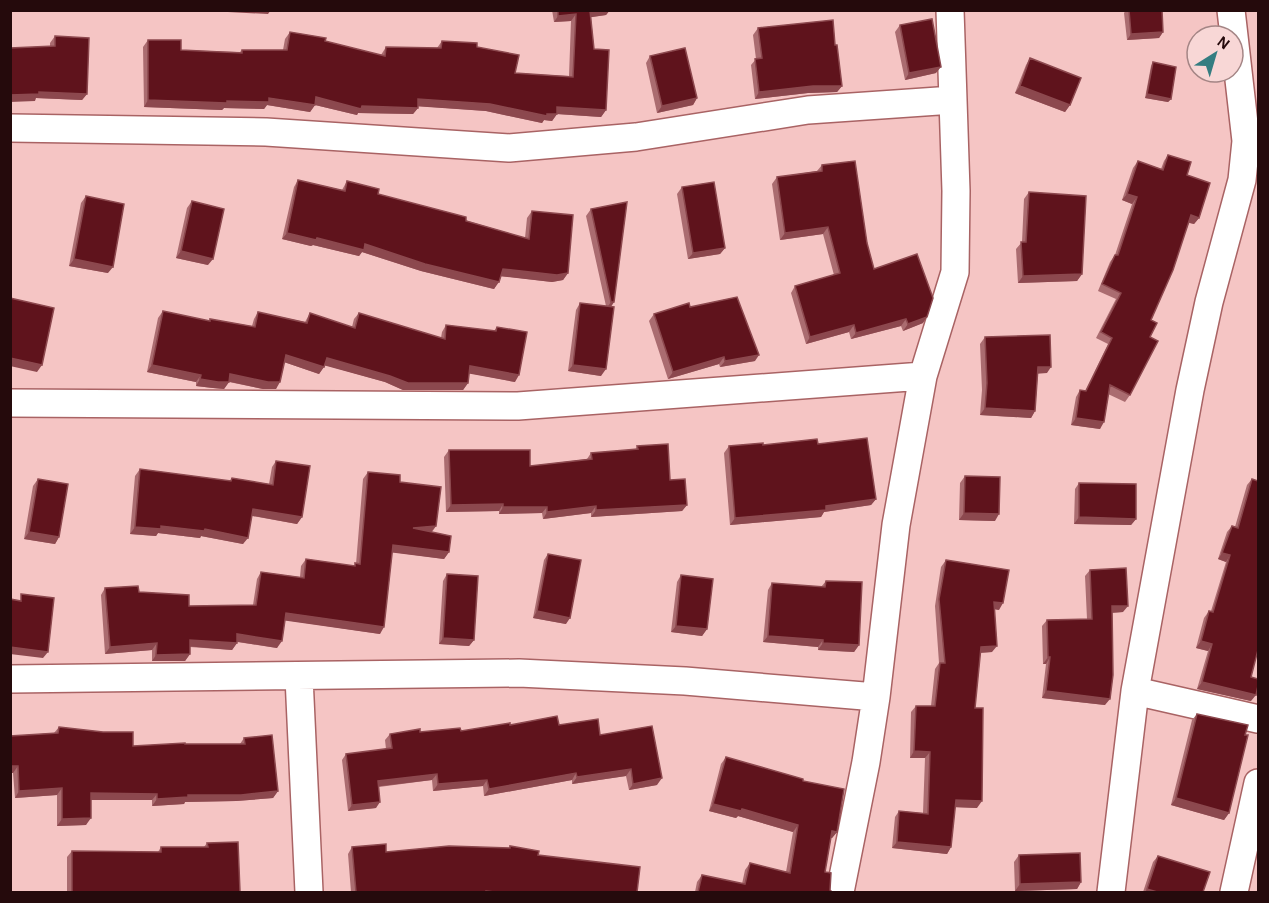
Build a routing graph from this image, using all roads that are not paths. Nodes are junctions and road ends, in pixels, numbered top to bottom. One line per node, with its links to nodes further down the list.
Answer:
1 (950, 10): 3 (street)
2 (1231, 10): 9 (street)
3 (952, 100): 4 (street); 5 (street)
4 (10, 128)
5 (923, 376): 6 (street); 10 (street)
6 (10, 403)
7 (299, 677): 8 (street); 10 (street); 13 (street)
8 (10, 679)
9 (1135, 691): 11 (street); 15 (street)
10 (876, 697): 14 (street)
11 (1258, 719)
12 (1258, 783): 16 (street)
13 (309, 892)
14 (840, 892)
15 (1111, 892)
16 (1234, 892)

